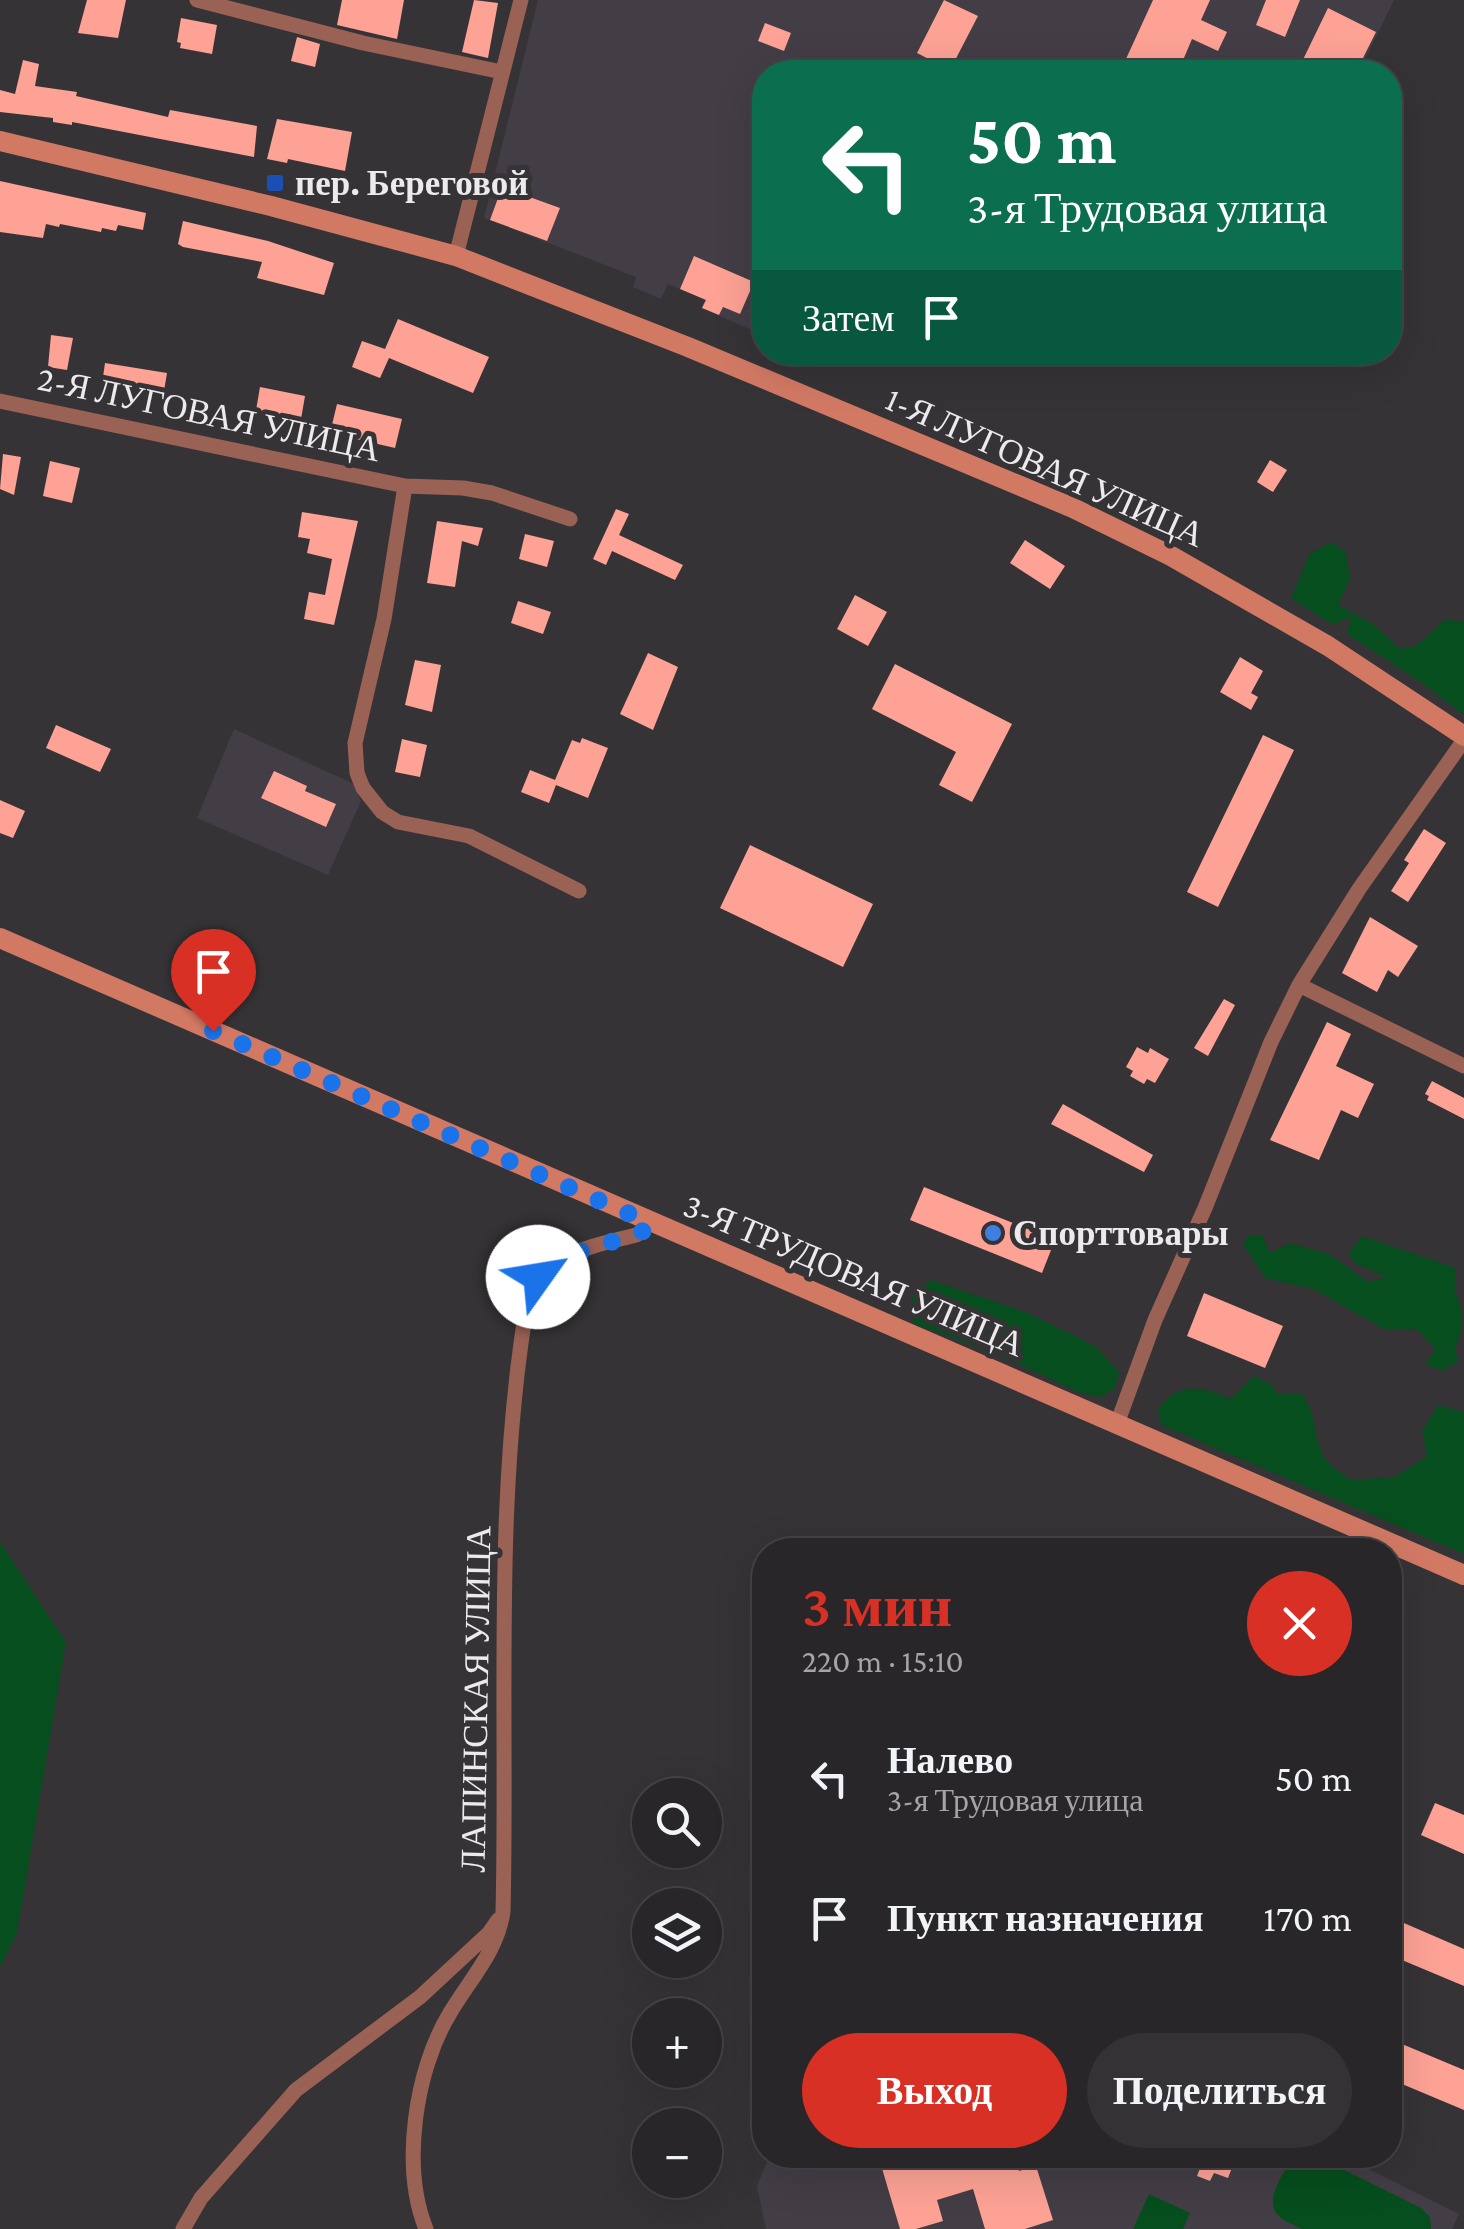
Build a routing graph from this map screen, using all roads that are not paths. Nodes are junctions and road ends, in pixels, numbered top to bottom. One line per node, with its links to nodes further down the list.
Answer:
1 (197, 0): 3 (street)
2 (521, 0): 3 (street)
3 (502, 72): 5 (street)
4 (0, 141): 5 (street, 1-Я ЛУГОВАЯ УЛИЦА)
5 (456, 256): 9 (street, 1-Я ЛУГОВАЯ УЛИЦА)
6 (0, 401): 7 (street, 2-Я ЛУГОВАЯ УЛИЦА)
7 (405, 486): 8 (street, 2-Я ЛУГОВАЯ УЛИЦА); 10 (street, 2-Я ЛУГОВАЯ УЛИЦА)
8 (570, 518)
9 (1464, 738): 12 (street)
10 (579, 891)
11 (0, 938): 14 (street, 3-Я ТРУДОВАЯ УЛИЦА)
12 (1298, 986): 13 (street); 15 (street)
13 (1464, 1066)
14 (648, 1222): 15 (street, 3-Я ТРУДОВАЯ УЛИЦА); 19 (street, ЛАПИНСКАЯ УЛИЦА)
15 (1117, 1424): 16 (street, 3-Я ТРУДОВАЯ УЛИЦА)
16 (1379, 1538)
17 (1402, 1548): 18 (street, 3-Я ТРУДОВАЯ УЛИЦА)
18 (1464, 1575)
19 (503, 1912): 20 (street); 21 (street, ЛАПИНСКАЯ УЛИЦА)
20 (183, 2229)
21 (426, 2229)

